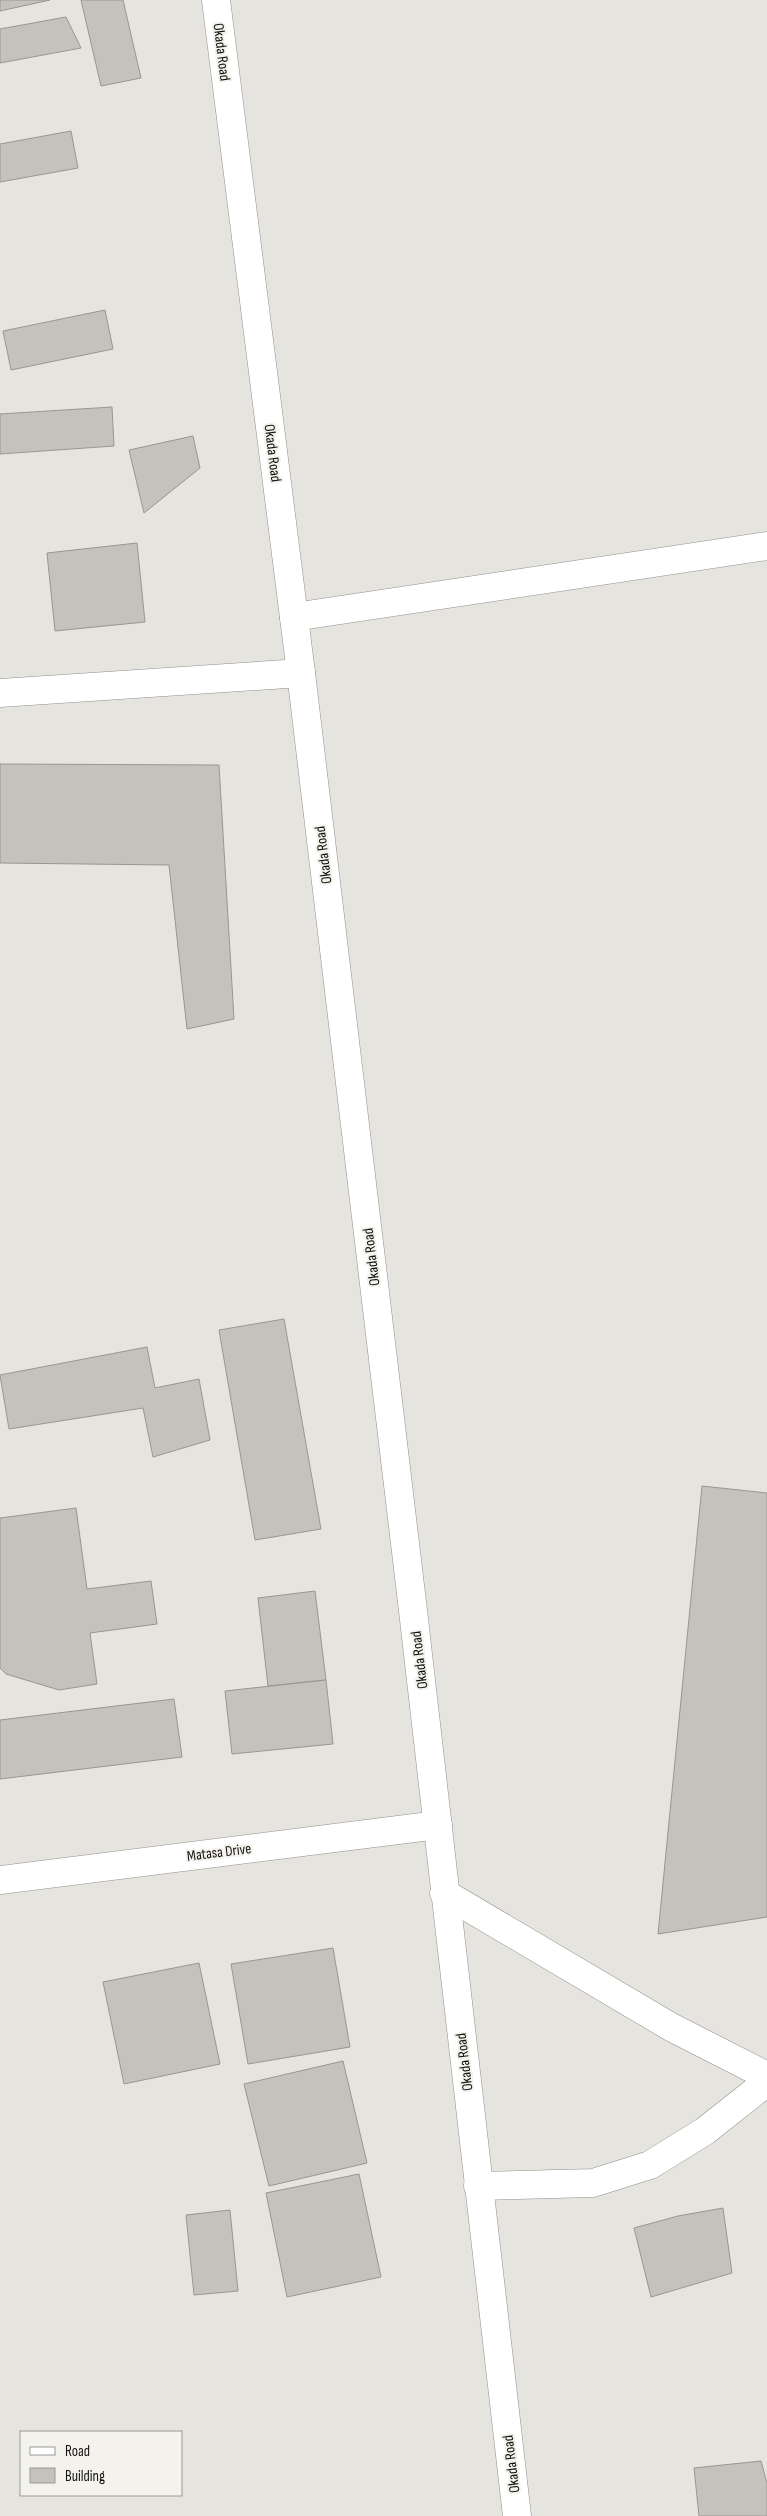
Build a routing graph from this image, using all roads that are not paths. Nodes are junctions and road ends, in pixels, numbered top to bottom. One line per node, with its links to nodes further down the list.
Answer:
1 (216, 0): 3 (street, Okada Road)
2 (767, 546): 3 (street)
3 (294, 617): 4 (street, Okada Road)
4 (301, 673): 5 (street); 6 (street, Okada Road)
5 (0, 693)
6 (438, 1824): 7 (street, Matasa Drive); 8 (street, Okada Road)
7 (0, 1880)
8 (444, 1893): 9 (street); 11 (street, Okada Road)
9 (767, 2076)
10 (767, 2082): 11 (street)
11 (478, 2186): 12 (street, Okada Road)
12 (517, 2516)

